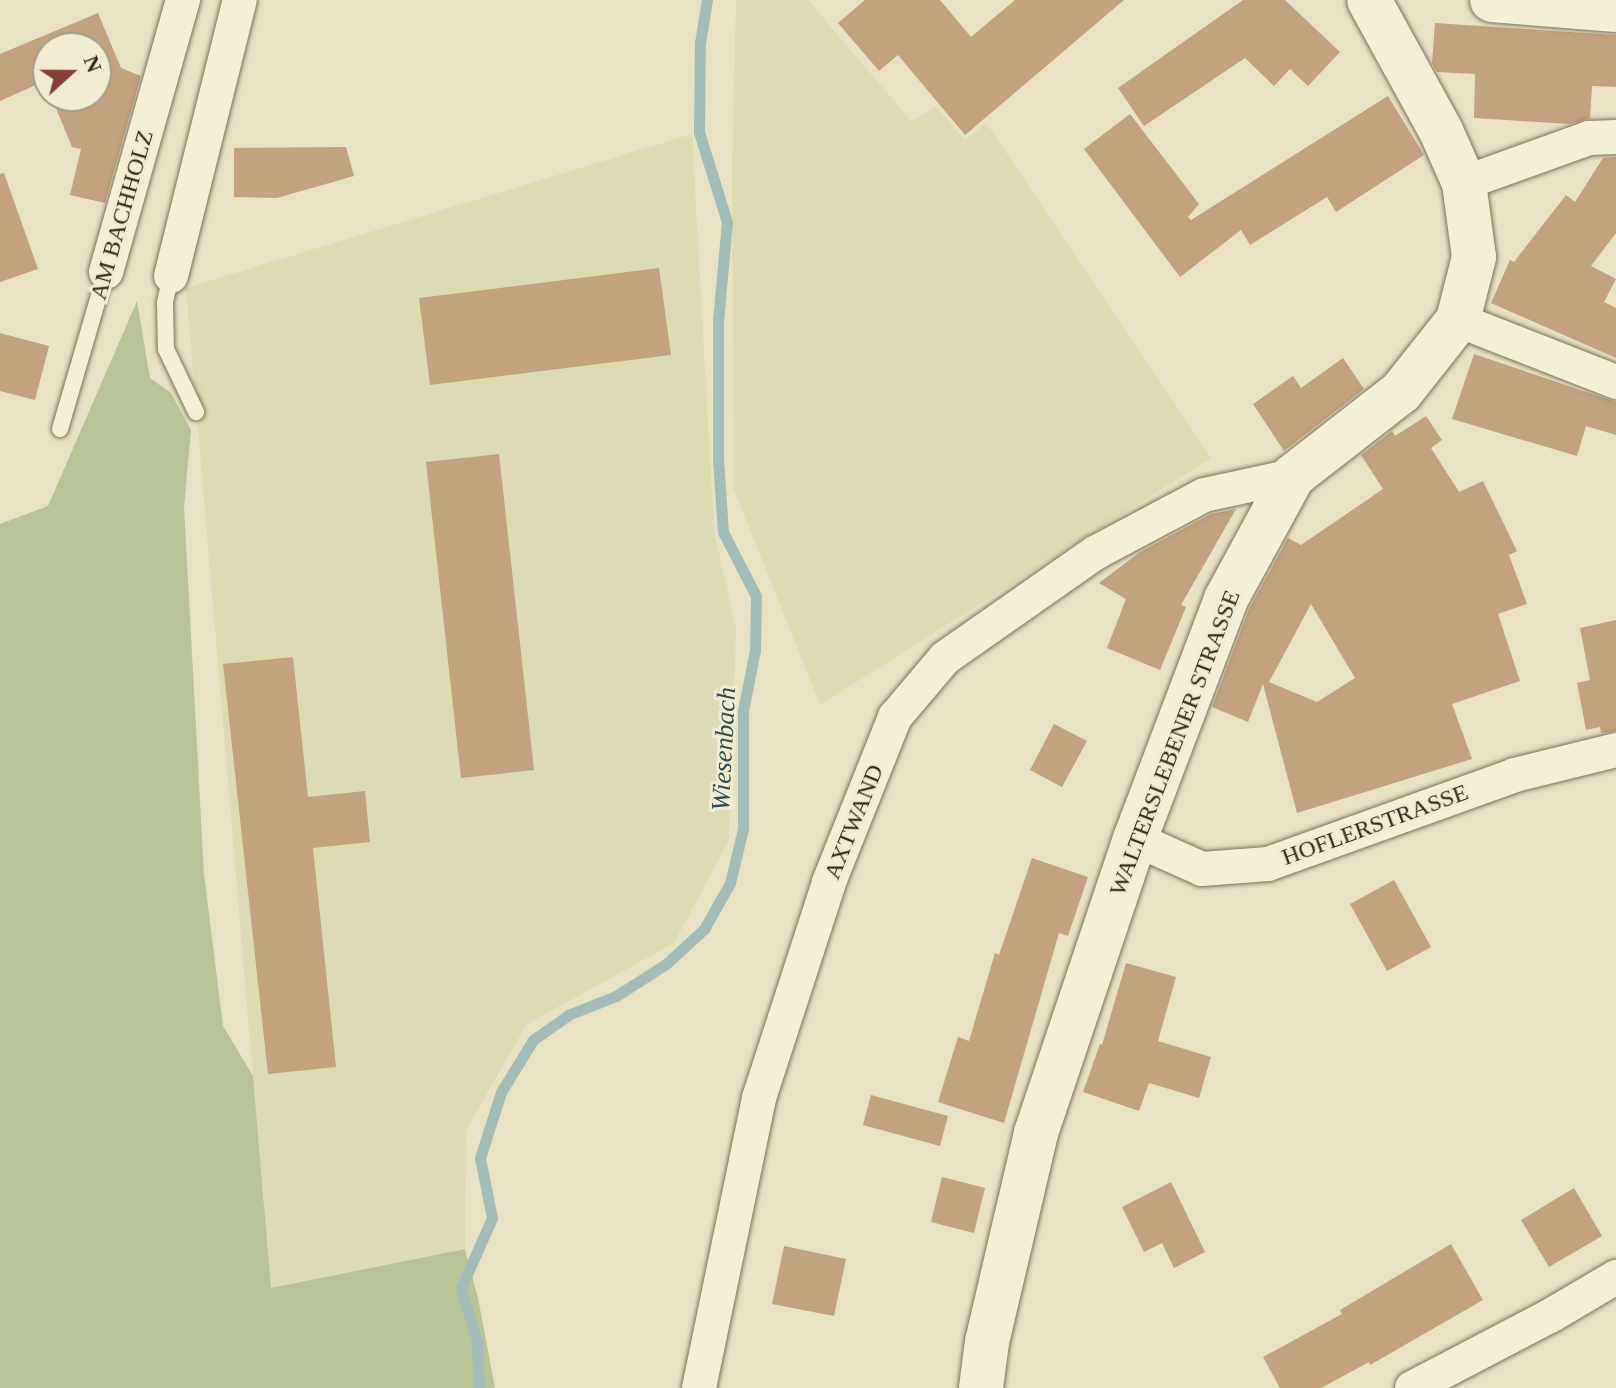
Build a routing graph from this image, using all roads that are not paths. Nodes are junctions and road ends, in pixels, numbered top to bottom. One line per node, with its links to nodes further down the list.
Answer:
1 (183, 0): 8 (street, AM BACHHOLZ)
2 (240, 0): 9 (street)
3 (1369, 0): 7 (street, WALTERSLEBENER STRASSE)
4 (1492, 0): 5 (street)
5 (1616, 10)
6 (1616, 137): 7 (street)
7 (1464, 183): 10 (street, WALTERSLEBENER STRASSE)
8 (106, 272): 13 (lane, AM BACHHOLZ)
9 (171, 276): 12 (lane)
10 (1458, 320): 11 (street); 14 (street, WALTERSLEBENER STRASSE)
11 (1616, 382)
12 (196, 412)
13 (60, 429)
14 (1293, 476): 16 (street, WALTERSLEBENER STRASSE); 18 (street, AXTWAND)
15 (1616, 750): 16 (street, HOFLERSTRASSE)
16 (1135, 839): 19 (street, WALTERSLEBENER STRASSE)
17 (1616, 1277): 20 (street)
18 (699, 1388)
19 (981, 1388)
20 (1412, 1388)

